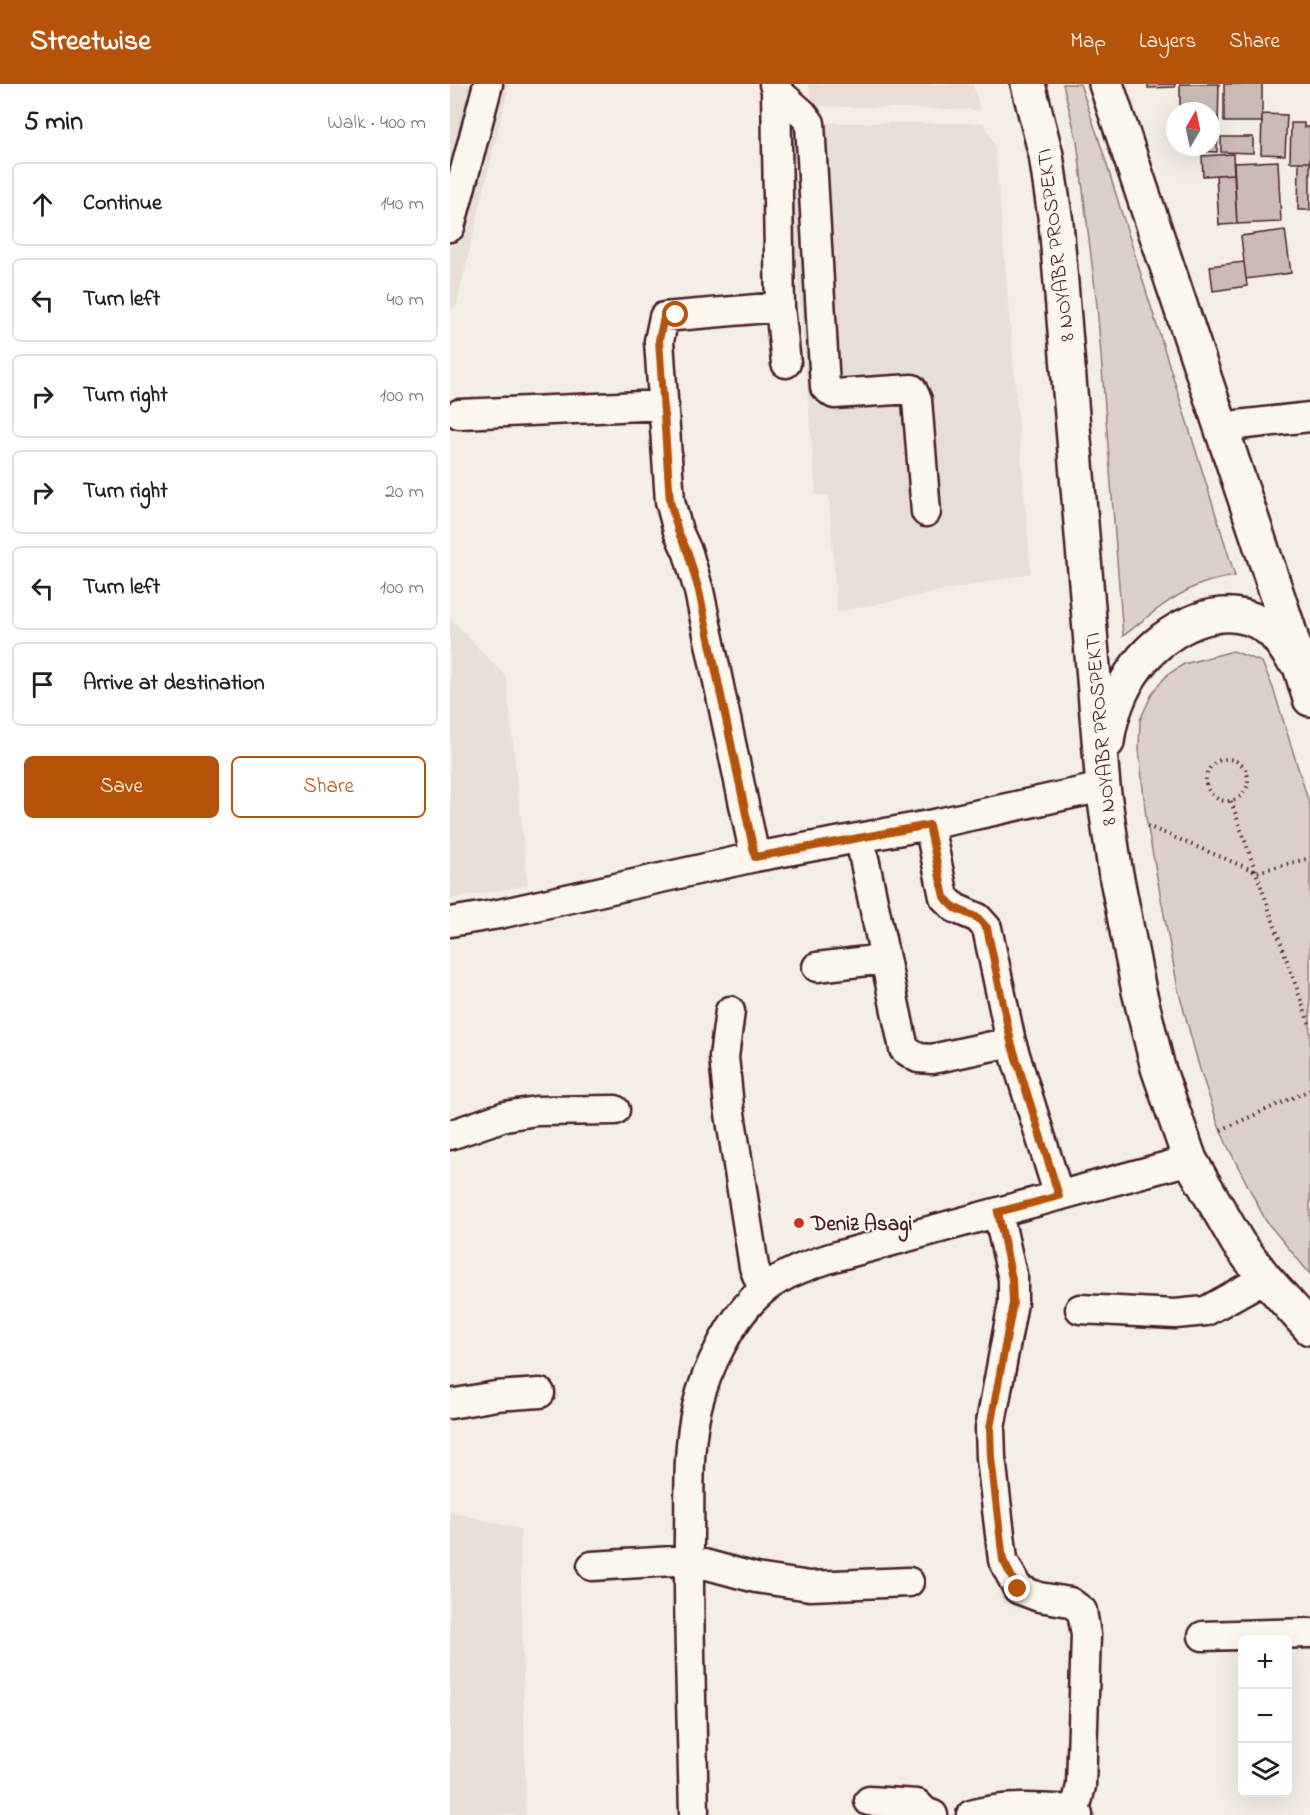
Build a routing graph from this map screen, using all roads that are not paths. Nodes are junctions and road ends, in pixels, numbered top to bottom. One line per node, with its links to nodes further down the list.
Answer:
1 (488, 84): 5 (street)
2 (1028, 84): 14 (highway, 8 NOYABR PROSPEKTI)
3 (1106, 84): 11 (highway)
4 (775, 87): 6 (street); 12 (street)
5 (450, 227)
6 (780, 307): 7 (street); 8 (street)
7 (786, 363)
8 (664, 405): 9 (street); 17 (street)
9 (459, 414)
10 (1310, 417): 11 (street)
11 (1220, 427): 13 (highway)
12 (926, 512)
13 (1306, 686): 14 (highway)
14 (1103, 787): 15 (street); 25 (highway, 8 NOYABR PROSPEKTI)
15 (929, 825): 16 (street); 22 (street)
16 (860, 838): 17 (street); 19 (street)
17 (755, 857): 18 (street)
18 (450, 922)
19 (884, 959): 20 (street); 22 (street)
20 (817, 967)
21 (730, 1011): 29 (street)
22 (1011, 1042): 26 (street)
23 (615, 1110): 24 (street)
24 (450, 1135)
25 (1190, 1160): 26 (street); 28 (highway, 8 NOYABR PROSPEKTI)
26 (1059, 1196): 27 (street)
27 (998, 1212): 29 (street); 40 (street)
28 (1265, 1278): 30 (street); 31 (highway, 8 NOYABR PROSPEKTI)
29 (763, 1290): 34 (street)
30 (1080, 1309)
31 (1310, 1328)
32 (540, 1394): 33 (street)
33 (450, 1404)
34 (689, 1560): 35 (street); 36 (street); 41 (street)
35 (592, 1566)
36 (909, 1581)
37 (1310, 1633): 38 (street)
38 (1203, 1636)
39 (869, 1801): 42 (street)
40 (1076, 1812): 43 (street)
41 (694, 1815)
42 (933, 1815)
43 (971, 1815)

